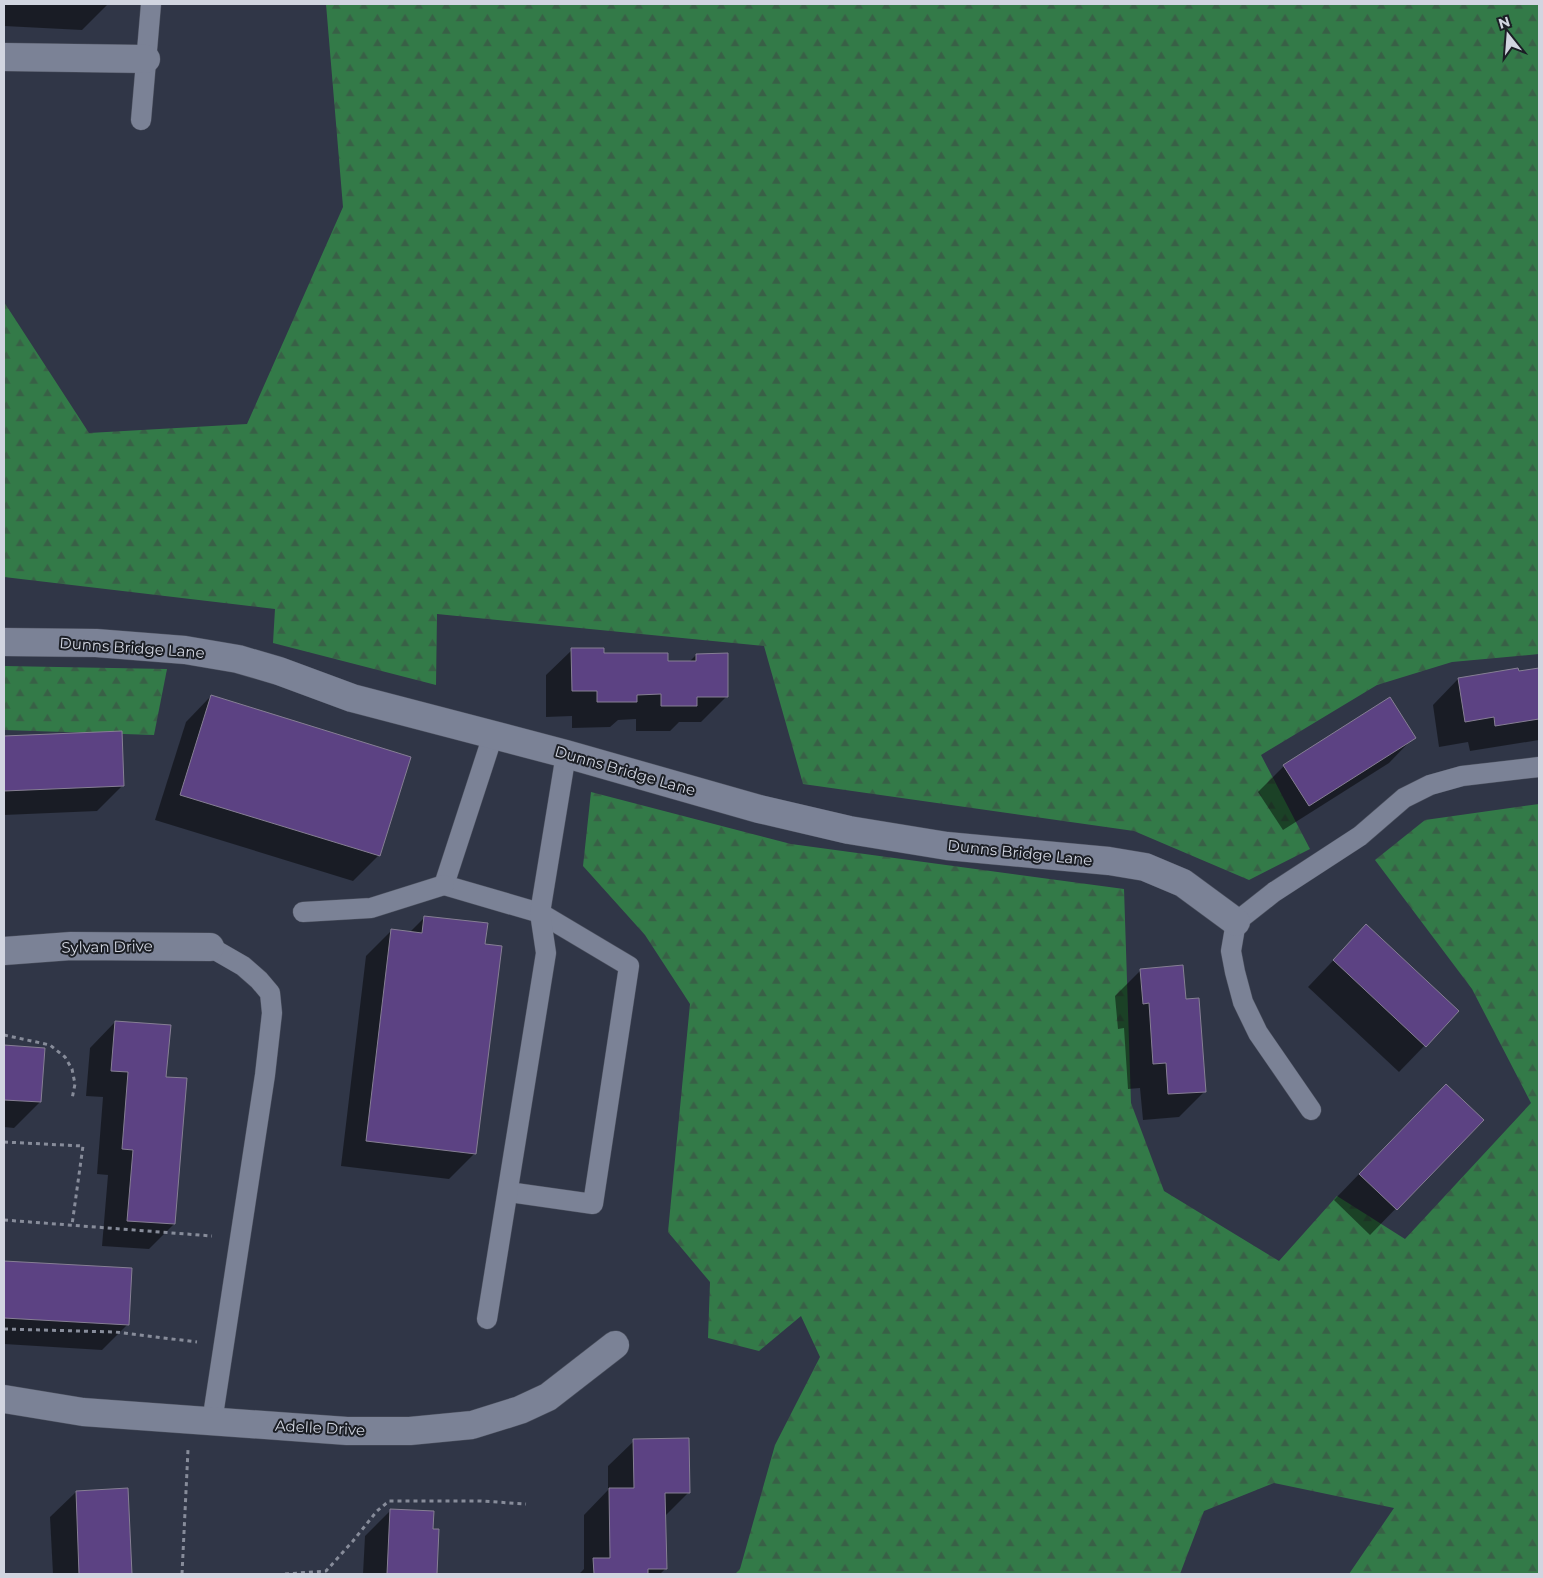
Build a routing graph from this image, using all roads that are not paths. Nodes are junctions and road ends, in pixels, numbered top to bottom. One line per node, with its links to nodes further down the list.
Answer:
1 (150, 4): 3 (lane)
2 (4, 57): 3 (street)
3 (146, 59): 4 (lane)
4 (141, 120)
5 (4, 642): 6 (street, Dunns Bridge Lane)
6 (493, 735): 7 (street, Dunns Bridge Lane); 9 (lane)
7 (566, 754): 11 (lane); 12 (street, Dunns Bridge Lane)
8 (1539, 766): 12 (lane)
9 (444, 885): 10 (lane); 11 (lane)
10 (303, 912)
11 (540, 913): 16 (lane); 16 (lane)
12 (1236, 922): 15 (lane)
13 (210, 947): 14 (street, Sylvan Drive); 20 (lane)
14 (4, 951)
15 (1311, 1110)
16 (508, 1192): 17 (lane)
17 (487, 1319)
18 (615, 1345): 20 (street, Adelle Drive)
19 (4, 1399): 20 (street, Adelle Drive)
20 (212, 1422)

